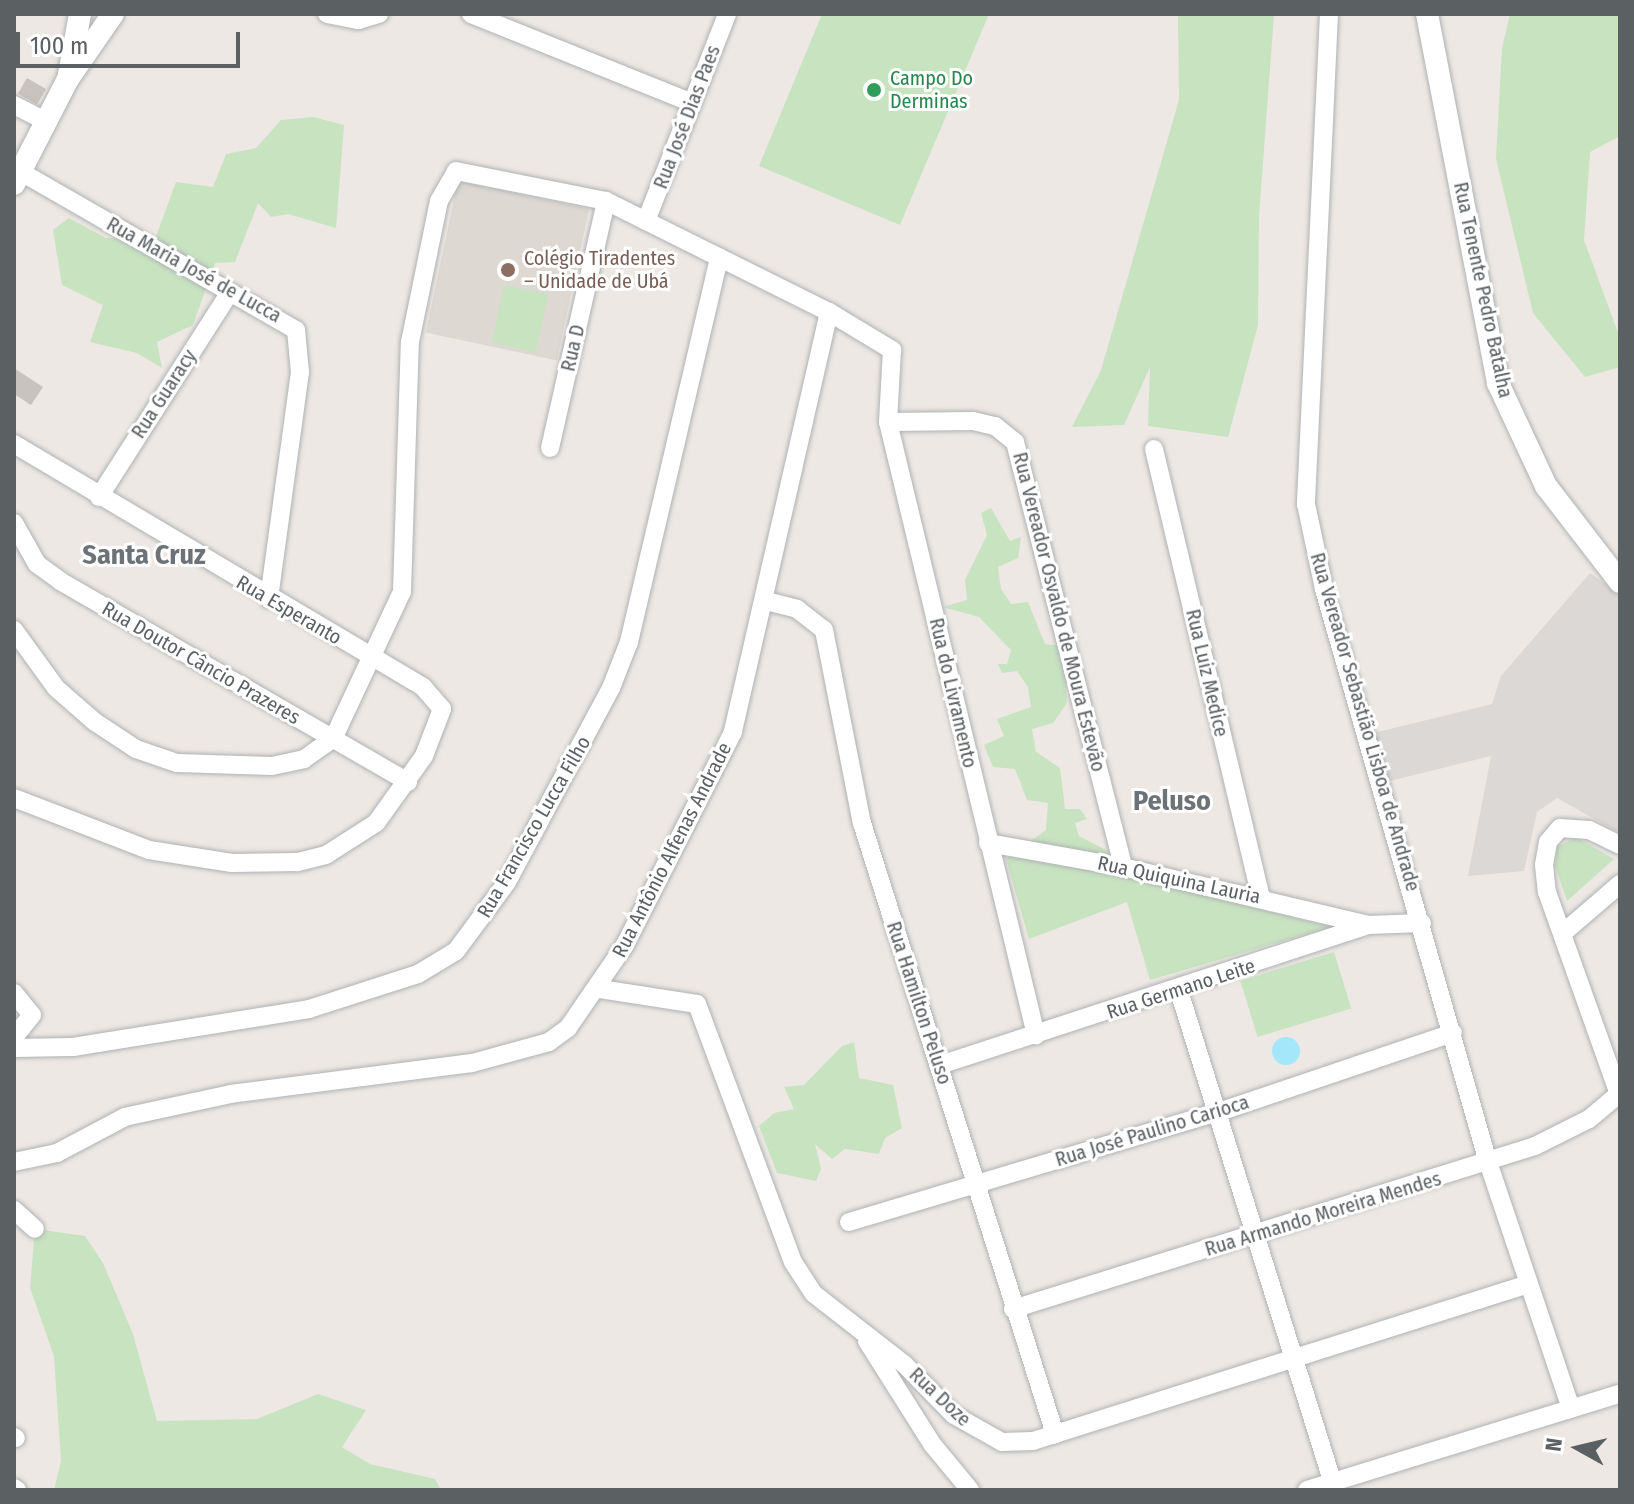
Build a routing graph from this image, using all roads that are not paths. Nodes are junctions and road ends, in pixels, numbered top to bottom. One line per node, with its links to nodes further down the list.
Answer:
1 (80, 14): 9 (street)
2 (113, 14): 9 (street)
3 (327, 14): 4 (street)
4 (379, 14)
5 (471, 14): 10 (street)
6 (727, 14): 10 (street, Rua José Dias Paes)
7 (1329, 14): 38 (street, Rua Vereador Sebastião Lisboa de Andrade)
8 (1427, 14): 25 (street, Rua Tenente Pedro Batalha)
9 (68, 79): 12 (street)
10 (692, 103): 15 (street, Rua José Dias Paes)
11 (14, 105): 12 (street)
12 (47, 122): 13 (street)
13 (18, 178): 17 (street, Rua Maria José de Lucca)
14 (606, 201): 15 (street); 21 (street, Rua D); 29 (street)
15 (646, 221): 16 (street)
16 (719, 257): 18 (street); 47 (street, Rua Francisco Lucca Filho)
17 (230, 292): 23 (street, Rua Guaracy); 26 (street, Rua Maria José de Lucca)
18 (829, 312): 19 (street, Rua do Livramento); 27 (street, Rua Antônio Alfenas Andrade)
19 (888, 422): 33 (street, Rua do Livramento); 35 (street, Rua Vereador Osvaldo de Moura Estevão)
20 (14, 444): 23 (street, Rua Esperanto)
21 (550, 448)
22 (1154, 449): 37 (street, Rua Luiz Medice)
23 (99, 497): 26 (street, Rua Esperanto)
24 (14, 523): 30 (street, Rua Doutor Câncio Prazeres)
25 (1620, 582)
26 (269, 599): 29 (street, Rua Esperanto)
27 (766, 601): 41 (street, Rua Antônio Alfenas Andrade); 48 (street, Rua Hamilton Peluso)
28 (14, 630): 30 (street)
29 (370, 657): 30 (street); 31 (street, Rua Esperanto)
30 (333, 739): 31 (street, Rua Doutor Câncio Prazeres)
31 (408, 782): 32 (street)
32 (14, 798)
33 (988, 843): 35 (street, Rua Quiquina Lauria); 45 (street, Rua do Livramento)
34 (1620, 845): 40 (street)
35 (1123, 867): 37 (street, Rua Quiquina Lauria)
36 (1620, 884): 40 (street)
37 (1261, 898): 39 (street, Rua Quiquina Lauria)
38 (1422, 923): 39 (street, Rua Germano Leite); 44 (street, Rua Vereador Sebastião Lisboa de Andrade)
39 (1368, 925): 42 (street, Rua Germano Leite)
40 (1563, 933): 49 (street)
41 (600, 989): 51 (street, Rua Antônio Alfenas Andrade); 60 (street, Rua Doze)
42 (1179, 991): 45 (street, Rua Germano Leite); 50 (street)
43 (14, 993): 46 (street)
44 (1453, 1033): 50 (street, Rua José Paulino Carioca); 52 (street, Rua Vereador Sebastião Lisboa de Andrade)
45 (1036, 1035): 48 (street, Rua Germano Leite)
46 (14, 1037)
47 (14, 1048)
48 (940, 1065): 53 (street, Rua Hamilton Peluso)
49 (1620, 1095): 52 (street, Rua Armando Moreira Mendes)
50 (1219, 1112): 53 (street, Rua José Paulino Carioca); 57 (street)
51 (14, 1162)
52 (1488, 1162): 57 (street, Rua Armando Moreira Mendes); 58 (street, Rua Vereador Sebastião Lisboa de Andrade)
53 (976, 1185): 55 (street, Rua José Paulino Carioca); 59 (street, Rua Hamilton Peluso)
54 (14, 1210): 56 (street)
55 (849, 1222)
56 (35, 1229)
57 (1256, 1235): 59 (street, Rua Armando Moreira Mendes); 61 (street)
58 (1525, 1285): 61 (street, Rua Doze); 63 (street, Rua Vereador Sebastião Lisboa de Andrade)
59 (1013, 1309): 64 (street, Rua Hamilton Peluso)
60 (864, 1336): 64 (street, Rua Doze); 66 (street)
61 (1294, 1356): 64 (street, Rua Doze); 65 (street)
62 (1620, 1394): 63 (street)
63 (1571, 1408): 65 (street)
64 (1055, 1434)
65 (1334, 1486): 67 (street)
66 (970, 1490)
67 (1307, 1490)

